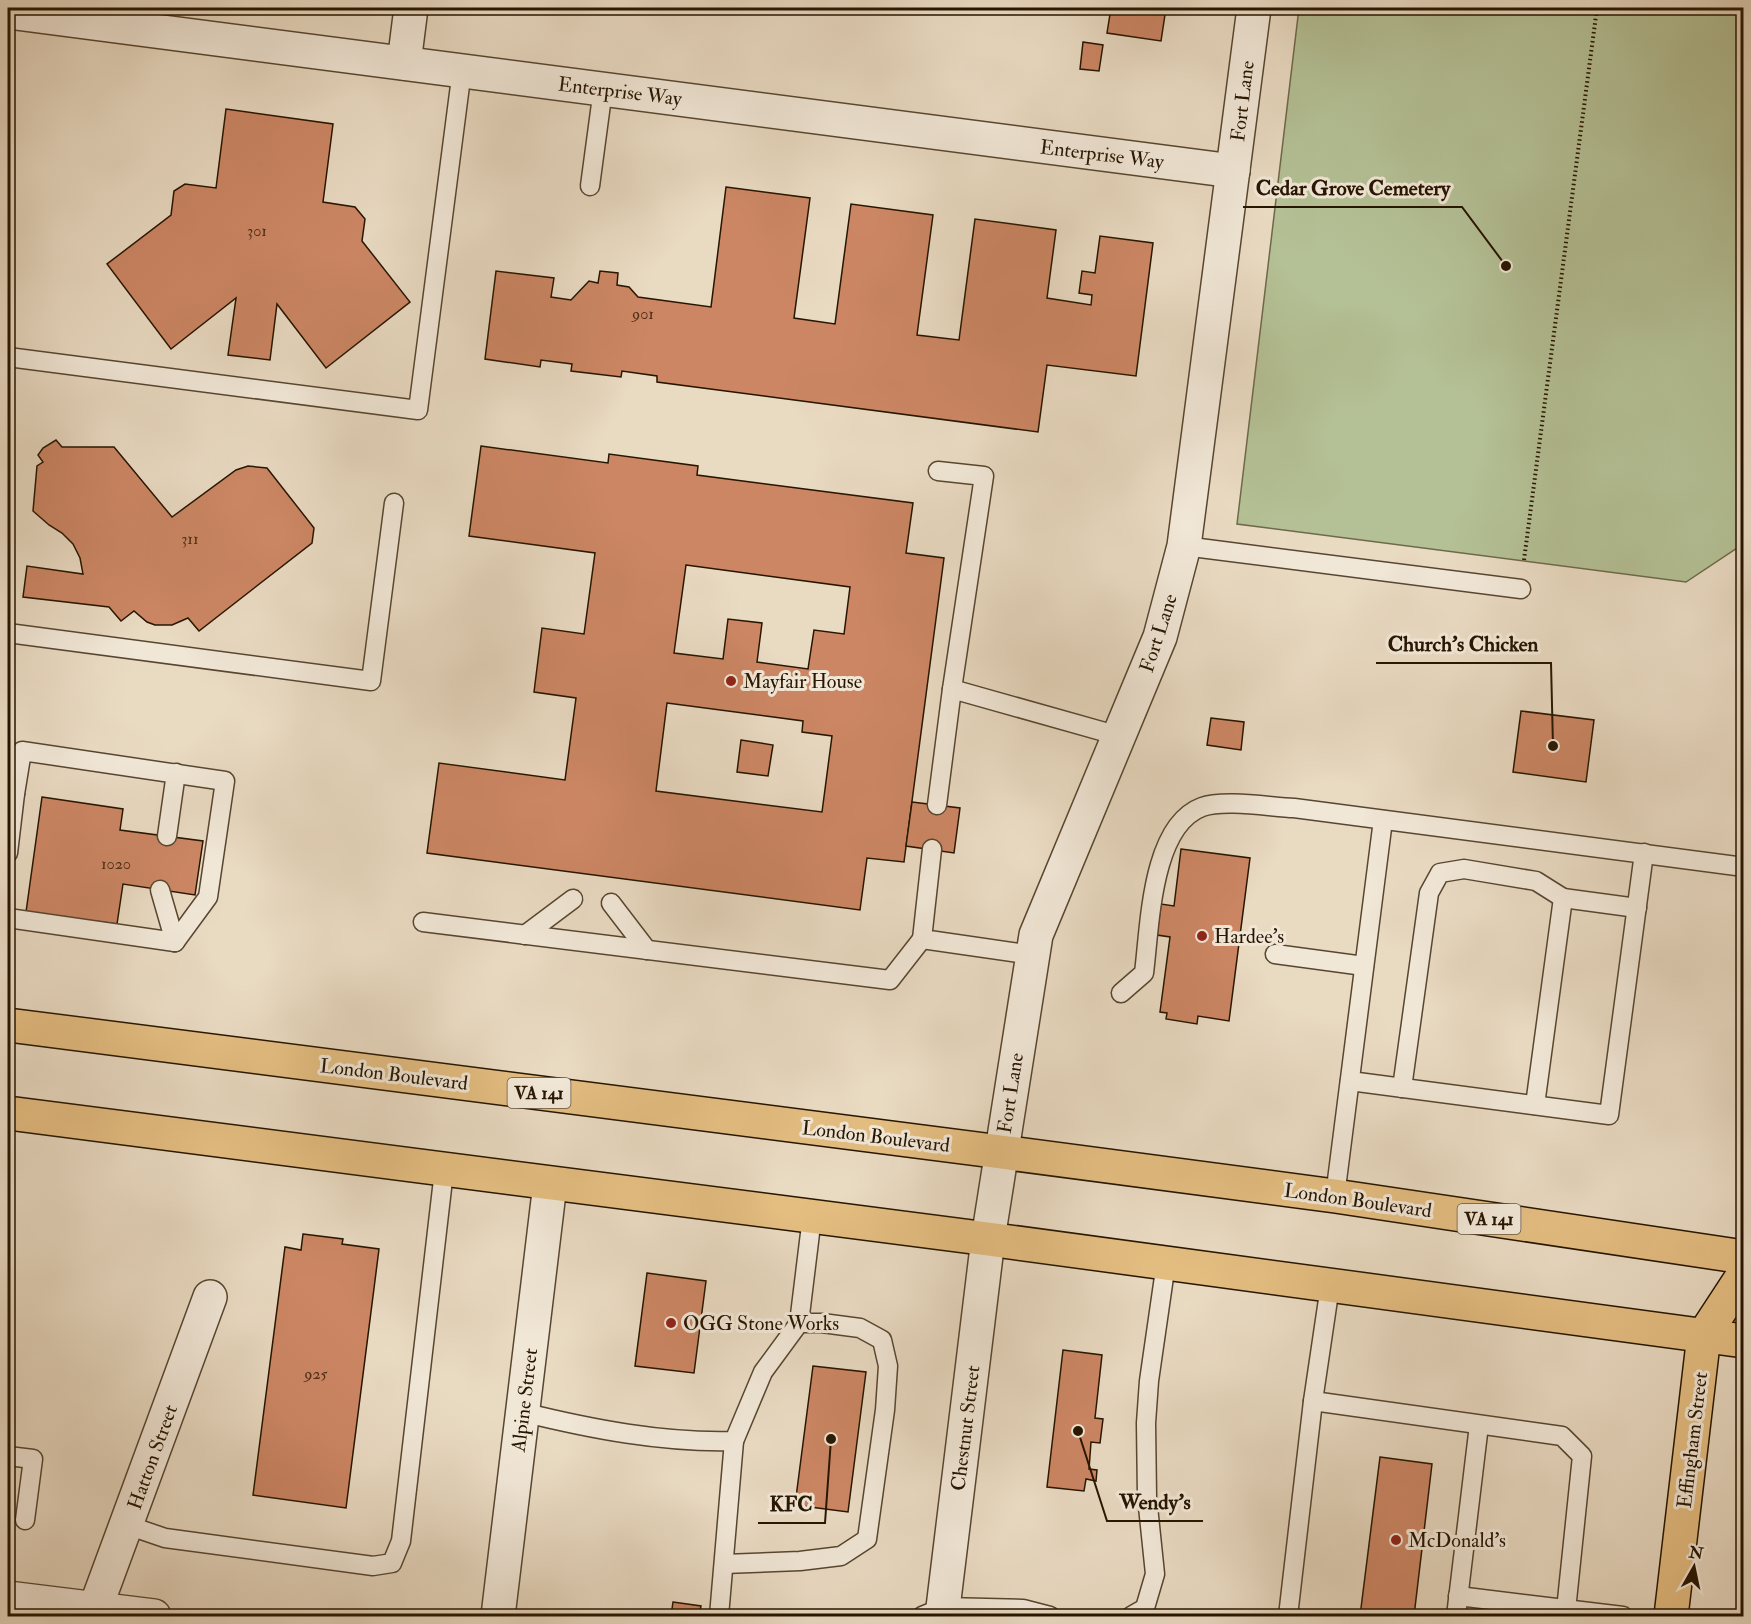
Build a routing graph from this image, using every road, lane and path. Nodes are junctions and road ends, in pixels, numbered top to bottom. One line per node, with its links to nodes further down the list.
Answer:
1 (411, 8): 5 (street)
2 (1254, 8): 8 (street, Fort Lane)
3 (1597, 8): 14 (path)
4 (8, 12): 5 (street, Enterprise Way)
5 (404, 63): 6 (street, Enterprise Way)
6 (462, 70): 7 (street, Enterprise Way); 10 (lane)
7 (603, 89): 8 (street, Enterprise Way); 9 (lane)
8 (1233, 171): 13 (street, Fort Lane)
9 (590, 186)
10 (8, 357)
11 (938, 471): 16 (lane)
12 (394, 503): 15 (lane)
13 (1184, 546): 14 (lane); 17 (street, Fort Lane)
14 (1521, 589)
15 (8, 633)
16 (952, 689): 17 (lane); 20 (lane)
17 (1119, 736): 39 (street, Fort Lane)
18 (176, 773): 19 (lane); 22 (lane); 36 (lane)
19 (11, 794): 24 (lane)
20 (937, 805)
21 (1383, 820): 25 (lane); 40 (lane); 41 (lane)
22 (167, 836)
23 (932, 849): 35 (lane)
24 (8, 853)
25 (1644, 853): 26 (lane); 31 (lane)
26 (1743, 867)
27 (160, 890): 36 (lane)
28 (1563, 898): 31 (lane); 44 (lane); 45 (lane)
29 (573, 900): 34 (lane)
30 (611, 903): 37 (lane)
31 (1637, 908): 45 (lane)
32 (8, 918): 36 (lane)
33 (423, 922): 34 (lane)
34 (525, 935): 37 (lane)
35 (922, 939): 37 (lane); 39 (lane)
36 (175, 942)
37 (647, 950)
38 (1275, 954): 40 (lane)
39 (1033, 955): 47 (street, Fort Lane)
40 (1364, 966): 43 (lane)
41 (1121, 993)
42 (8, 1025): 47 (main road, London Boulevard / VA 141)
43 (1350, 1081): 44 (lane); 50 (lane)
44 (1402, 1088): 45 (lane)
45 (1535, 1105)
46 (8, 1113): 48 (main road)
47 (1001, 1152): 50 (main road, London Boulevard / VA 141); 52 (street, Fort Lane)
48 (444, 1171): 49 (main road); 67 (lane)
49 (550, 1184): 51 (main road); 62 (street, Alpine Street)
50 (1335, 1196): 53 (main road, London Boulevard / VA 141)
51 (812, 1217): 52 (main road); 58 (lane)
52 (988, 1239): 54 (main road); 73 (street, Chestnut Street)
53 (1743, 1257)
54 (1166, 1263): 56 (main road); 78 (lane)
55 (1743, 1274): 59 (main road, Effingham Street)
56 (1330, 1286): 59 (main road); 61 (lane)
57 (210, 1296): 67 (street, Hatton Street)
58 (799, 1323): 64 (lane); 68 (lane)
59 (1704, 1335): 60 (main road); 82 (main road, Effingham Street)
60 (1743, 1341)
61 (1313, 1401): 63 (lane); 79 (lane)
62 (522, 1412): 64 (lane); 75 (street, Alpine Street)
63 (1479, 1425): 69 (lane); 71 (lane)
64 (734, 1441): 68 (lane)
65 (8, 1456): 66 (lane)
66 (25, 1520)
67 (128, 1525): 72 (street, Hatton Street)
68 (724, 1564): 76 (lane)
69 (1458, 1596): 71 (lane); 80 (lane)
70 (8, 1598): 72 (street)
71 (1566, 1610): 81 (lane)
72 (95, 1613): 74 (street)
73 (936, 1614): 77 (lane)
74 (154, 1617)
75 (498, 1617)
76 (719, 1617)
77 (1050, 1617)
78 (1131, 1617)
79 (1288, 1617)
80 (1455, 1617)
81 (1623, 1617)
82 (1671, 1617)

